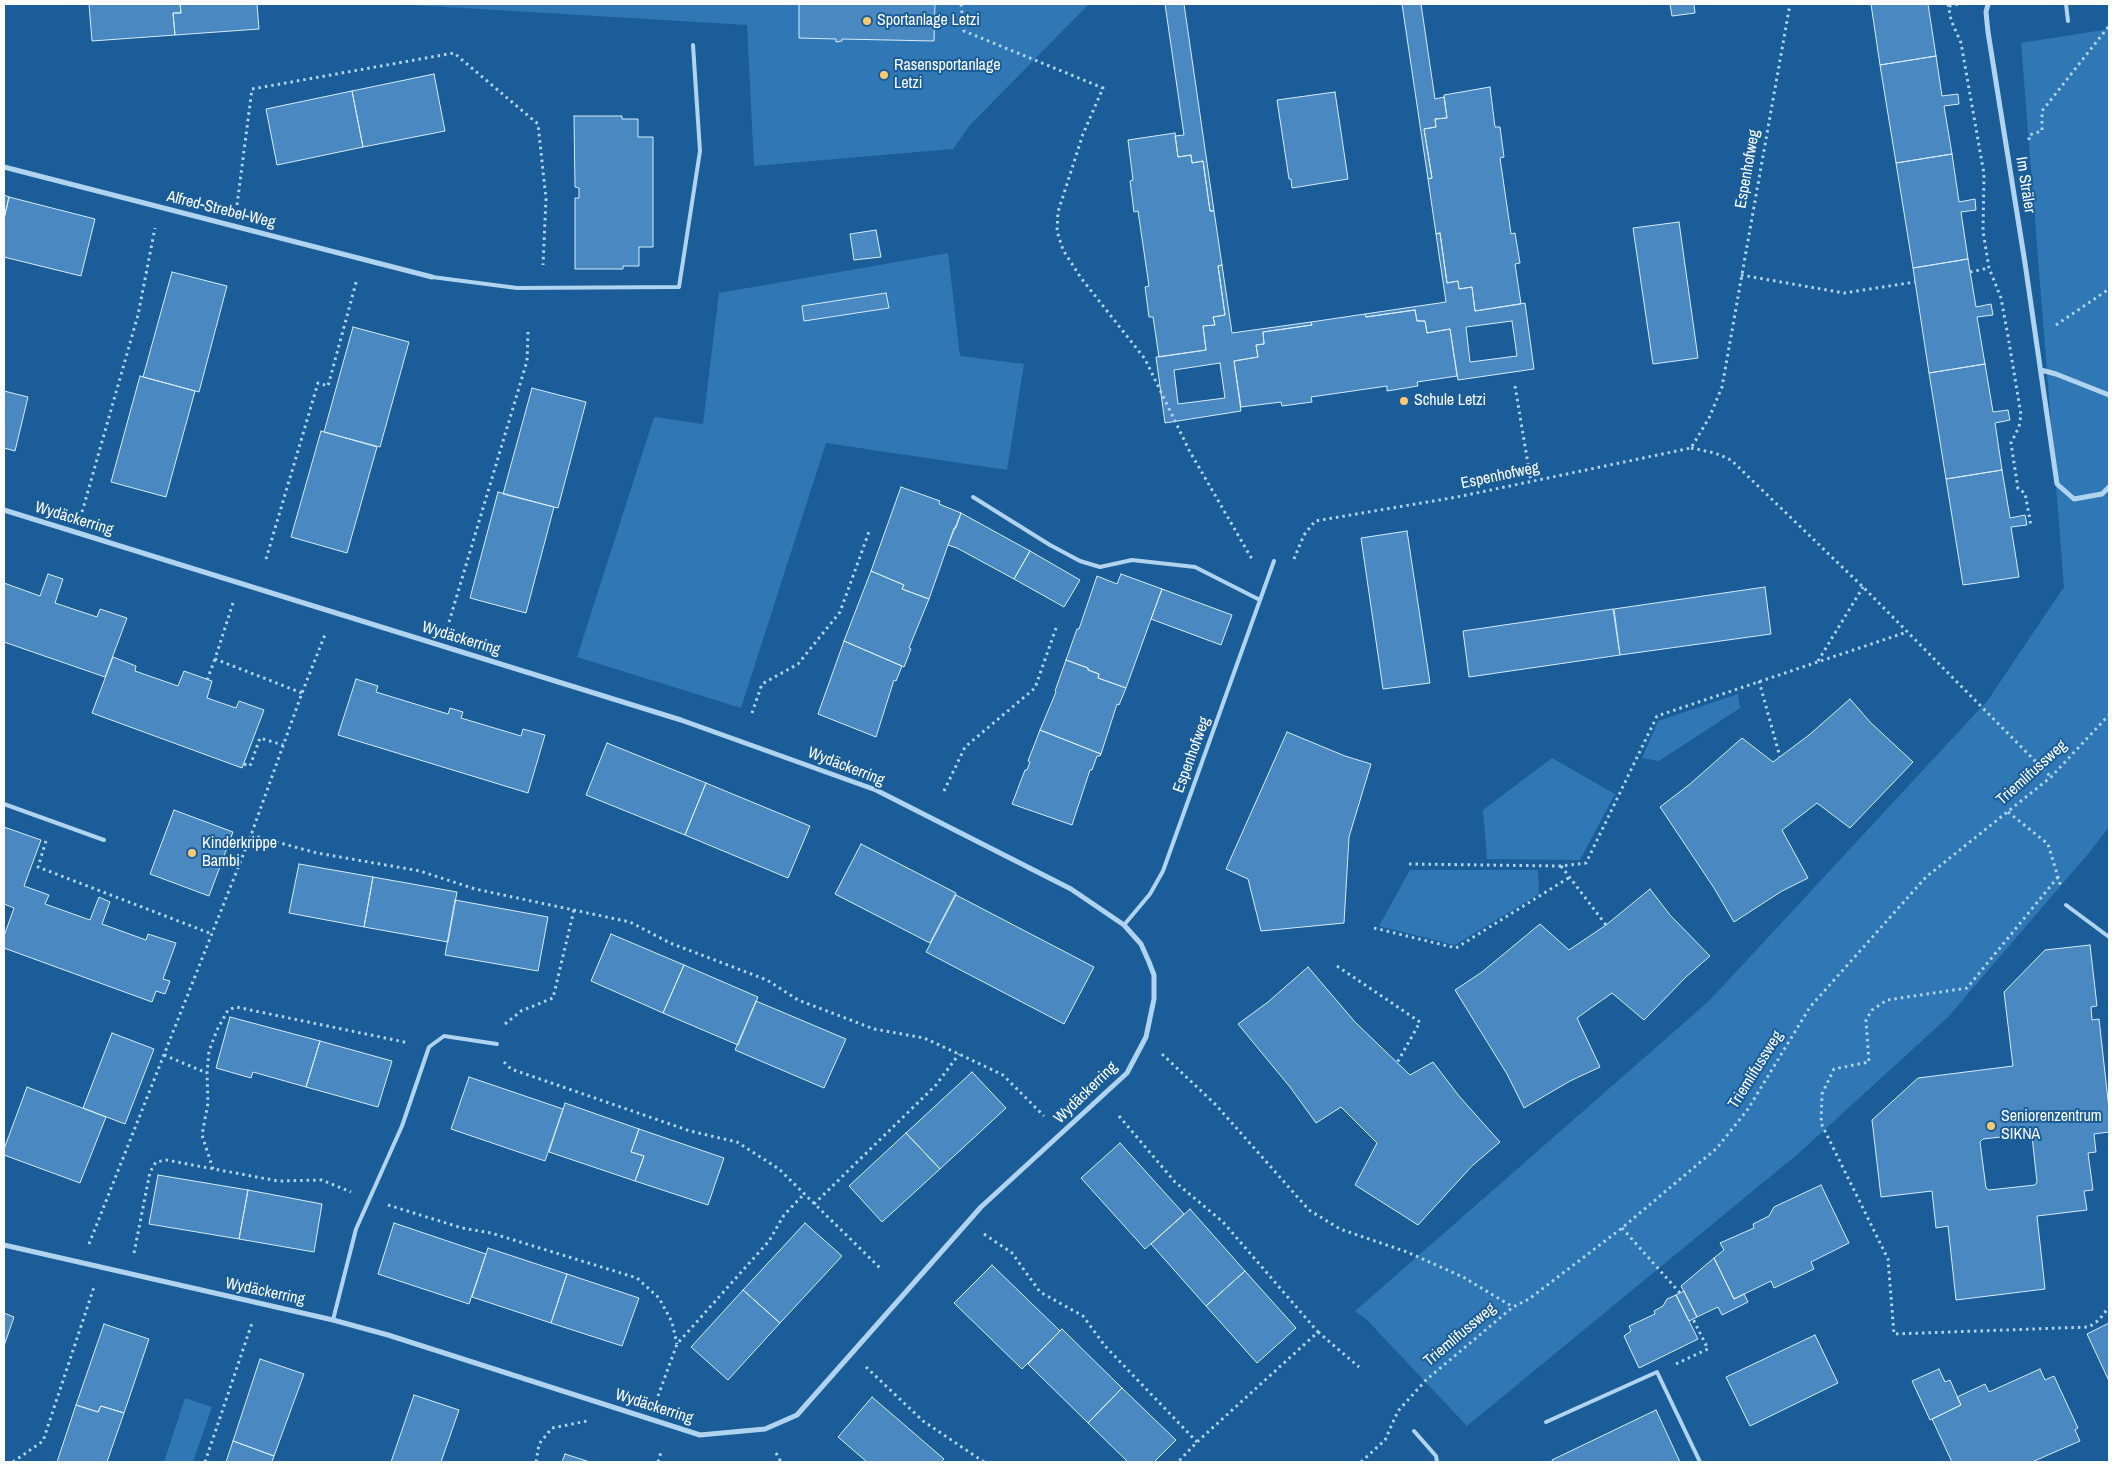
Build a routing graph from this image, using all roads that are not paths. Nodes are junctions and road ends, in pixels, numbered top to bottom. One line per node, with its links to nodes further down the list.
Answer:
1 (1988, 4): 7 (street, Im Sträler)
2 (2066, 4): 3 (lane)
3 (2068, 21)
4 (693, 45): 6 (lane)
5 (4, 167): 6 (street, Alfred-Strebel-Weg)
6 (432, 276)
7 (2041, 370): 8 (street); 9 (street, Im Sträler)
8 (2109, 395)
9 (2109, 487)
10 (973, 497): 13 (lane)
11 (4, 510): 17 (street, Wydäckerring)
12 (1274, 561): 13 (lane, Espenhofweg)
13 (1260, 600): 17 (lane, Espenhofweg)
14 (4, 804): 15 (lane)
15 (104, 840)
16 (2066, 905): 18 (lane)
17 (1124, 925): 21 (street, Wydäckerring)
18 (2109, 937)
19 (498, 1044): 21 (lane)
20 (4, 1245): 21 (street, Wydäckerring)
21 (333, 1320)
22 (1546, 1422): 25 (lane)
23 (1414, 1430): 24 (lane)
24 (1437, 1462)
25 (1700, 1462)

